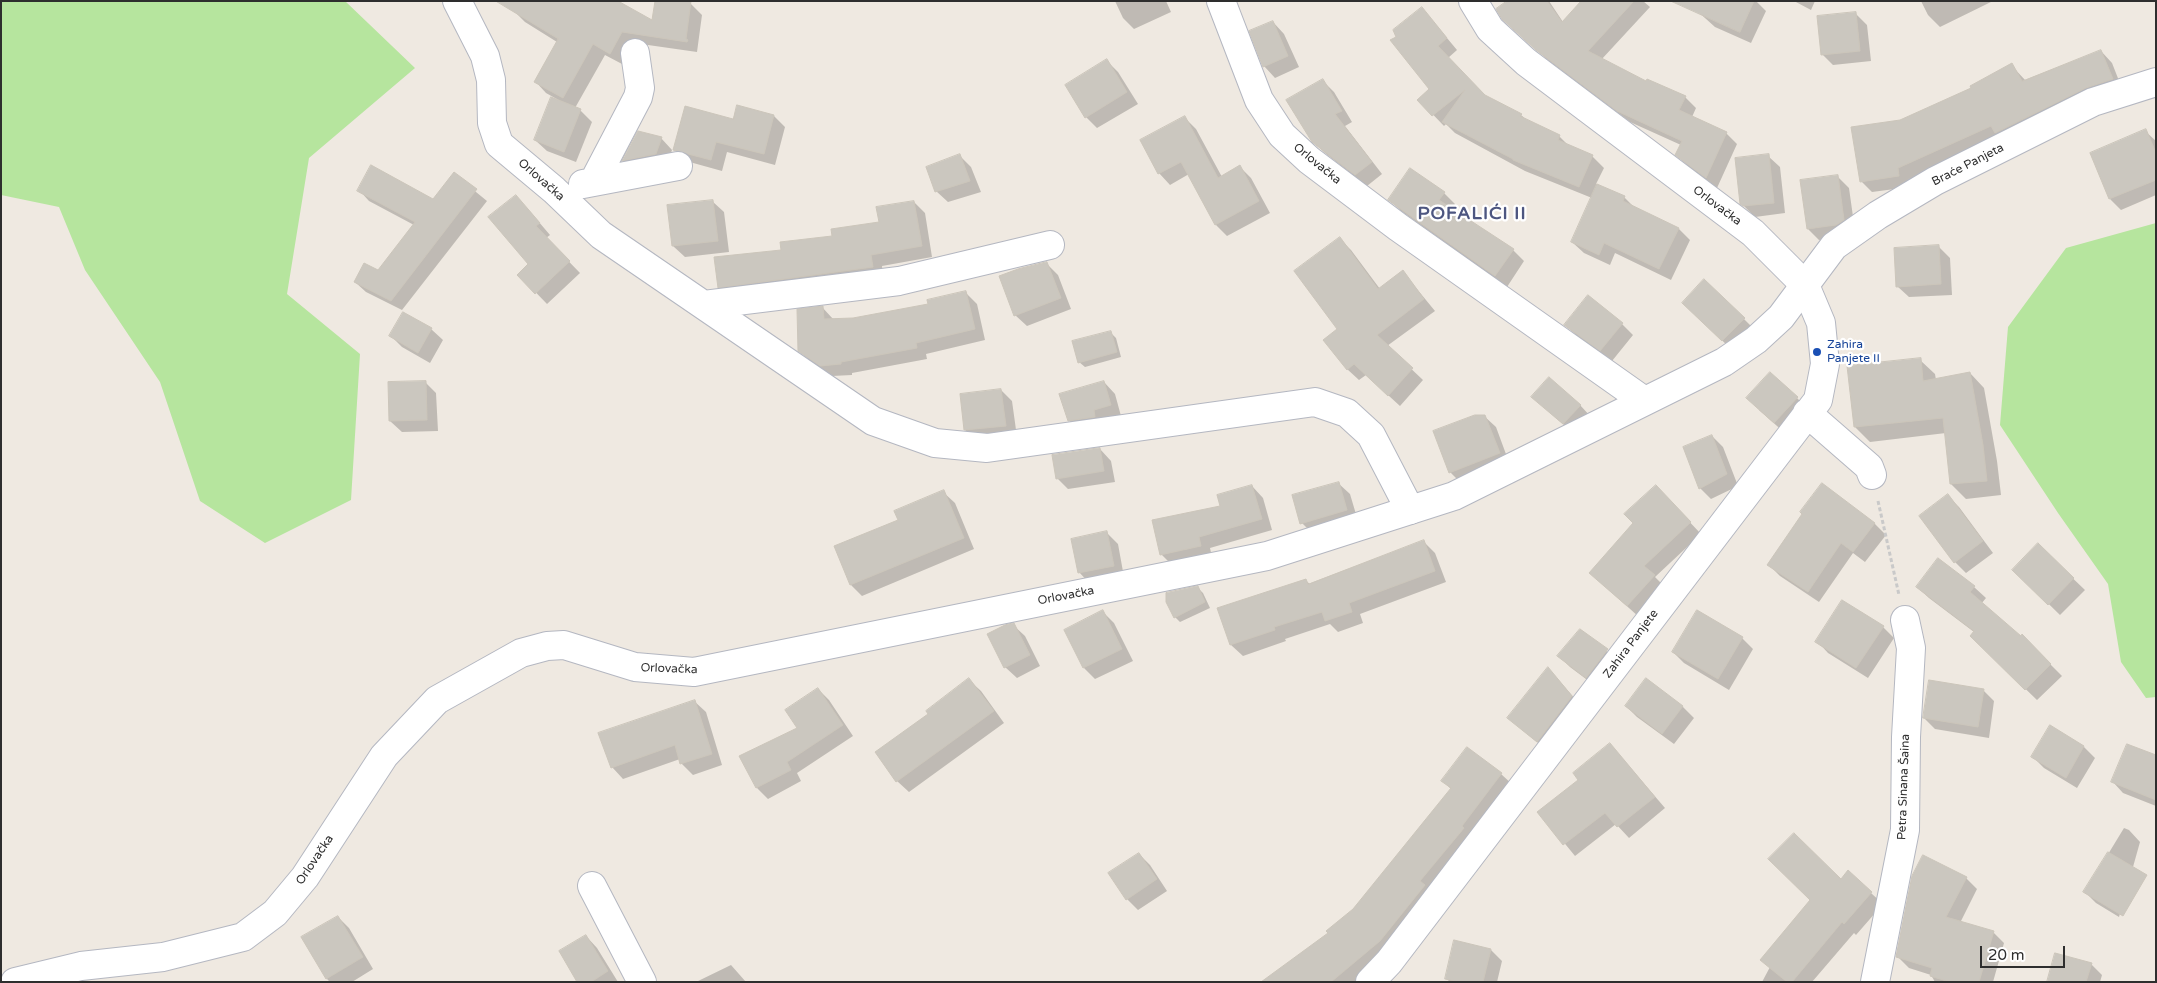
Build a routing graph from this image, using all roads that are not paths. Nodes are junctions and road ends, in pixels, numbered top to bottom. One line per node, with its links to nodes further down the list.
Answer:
1 (457, 1): 8 (street, Orlovačka)
2 (1221, 1): 12 (street, Orlovačka)
3 (1473, 1): 10 (street, Orlovačka)
4 (635, 54): 7 (street)
5 (2156, 82): 10 (street, Braće Panjeta)
6 (678, 166): 7 (street)
7 (594, 181): 8 (street)
8 (554, 190): 11 (street, Orlovačka)
9 (1050, 245): 11 (street)
10 (1805, 285): 12 (street, Orlovačka); 13 (street, Zahira Panjete)
11 (704, 305): 15 (street, Orlovačka)
12 (1644, 400): 15 (street, Orlovačka)
13 (1807, 413): 14 (street); 20 (street, Zahira Panjete)
14 (1872, 475)
15 (1410, 510): 18 (street, Orlovačka)
16 (1905, 620): 21 (street, Petra Sinana Šaina)
17 (592, 886): 19 (street)
18 (15, 982)
19 (642, 982)
20 (1370, 982)
21 (1875, 982)

